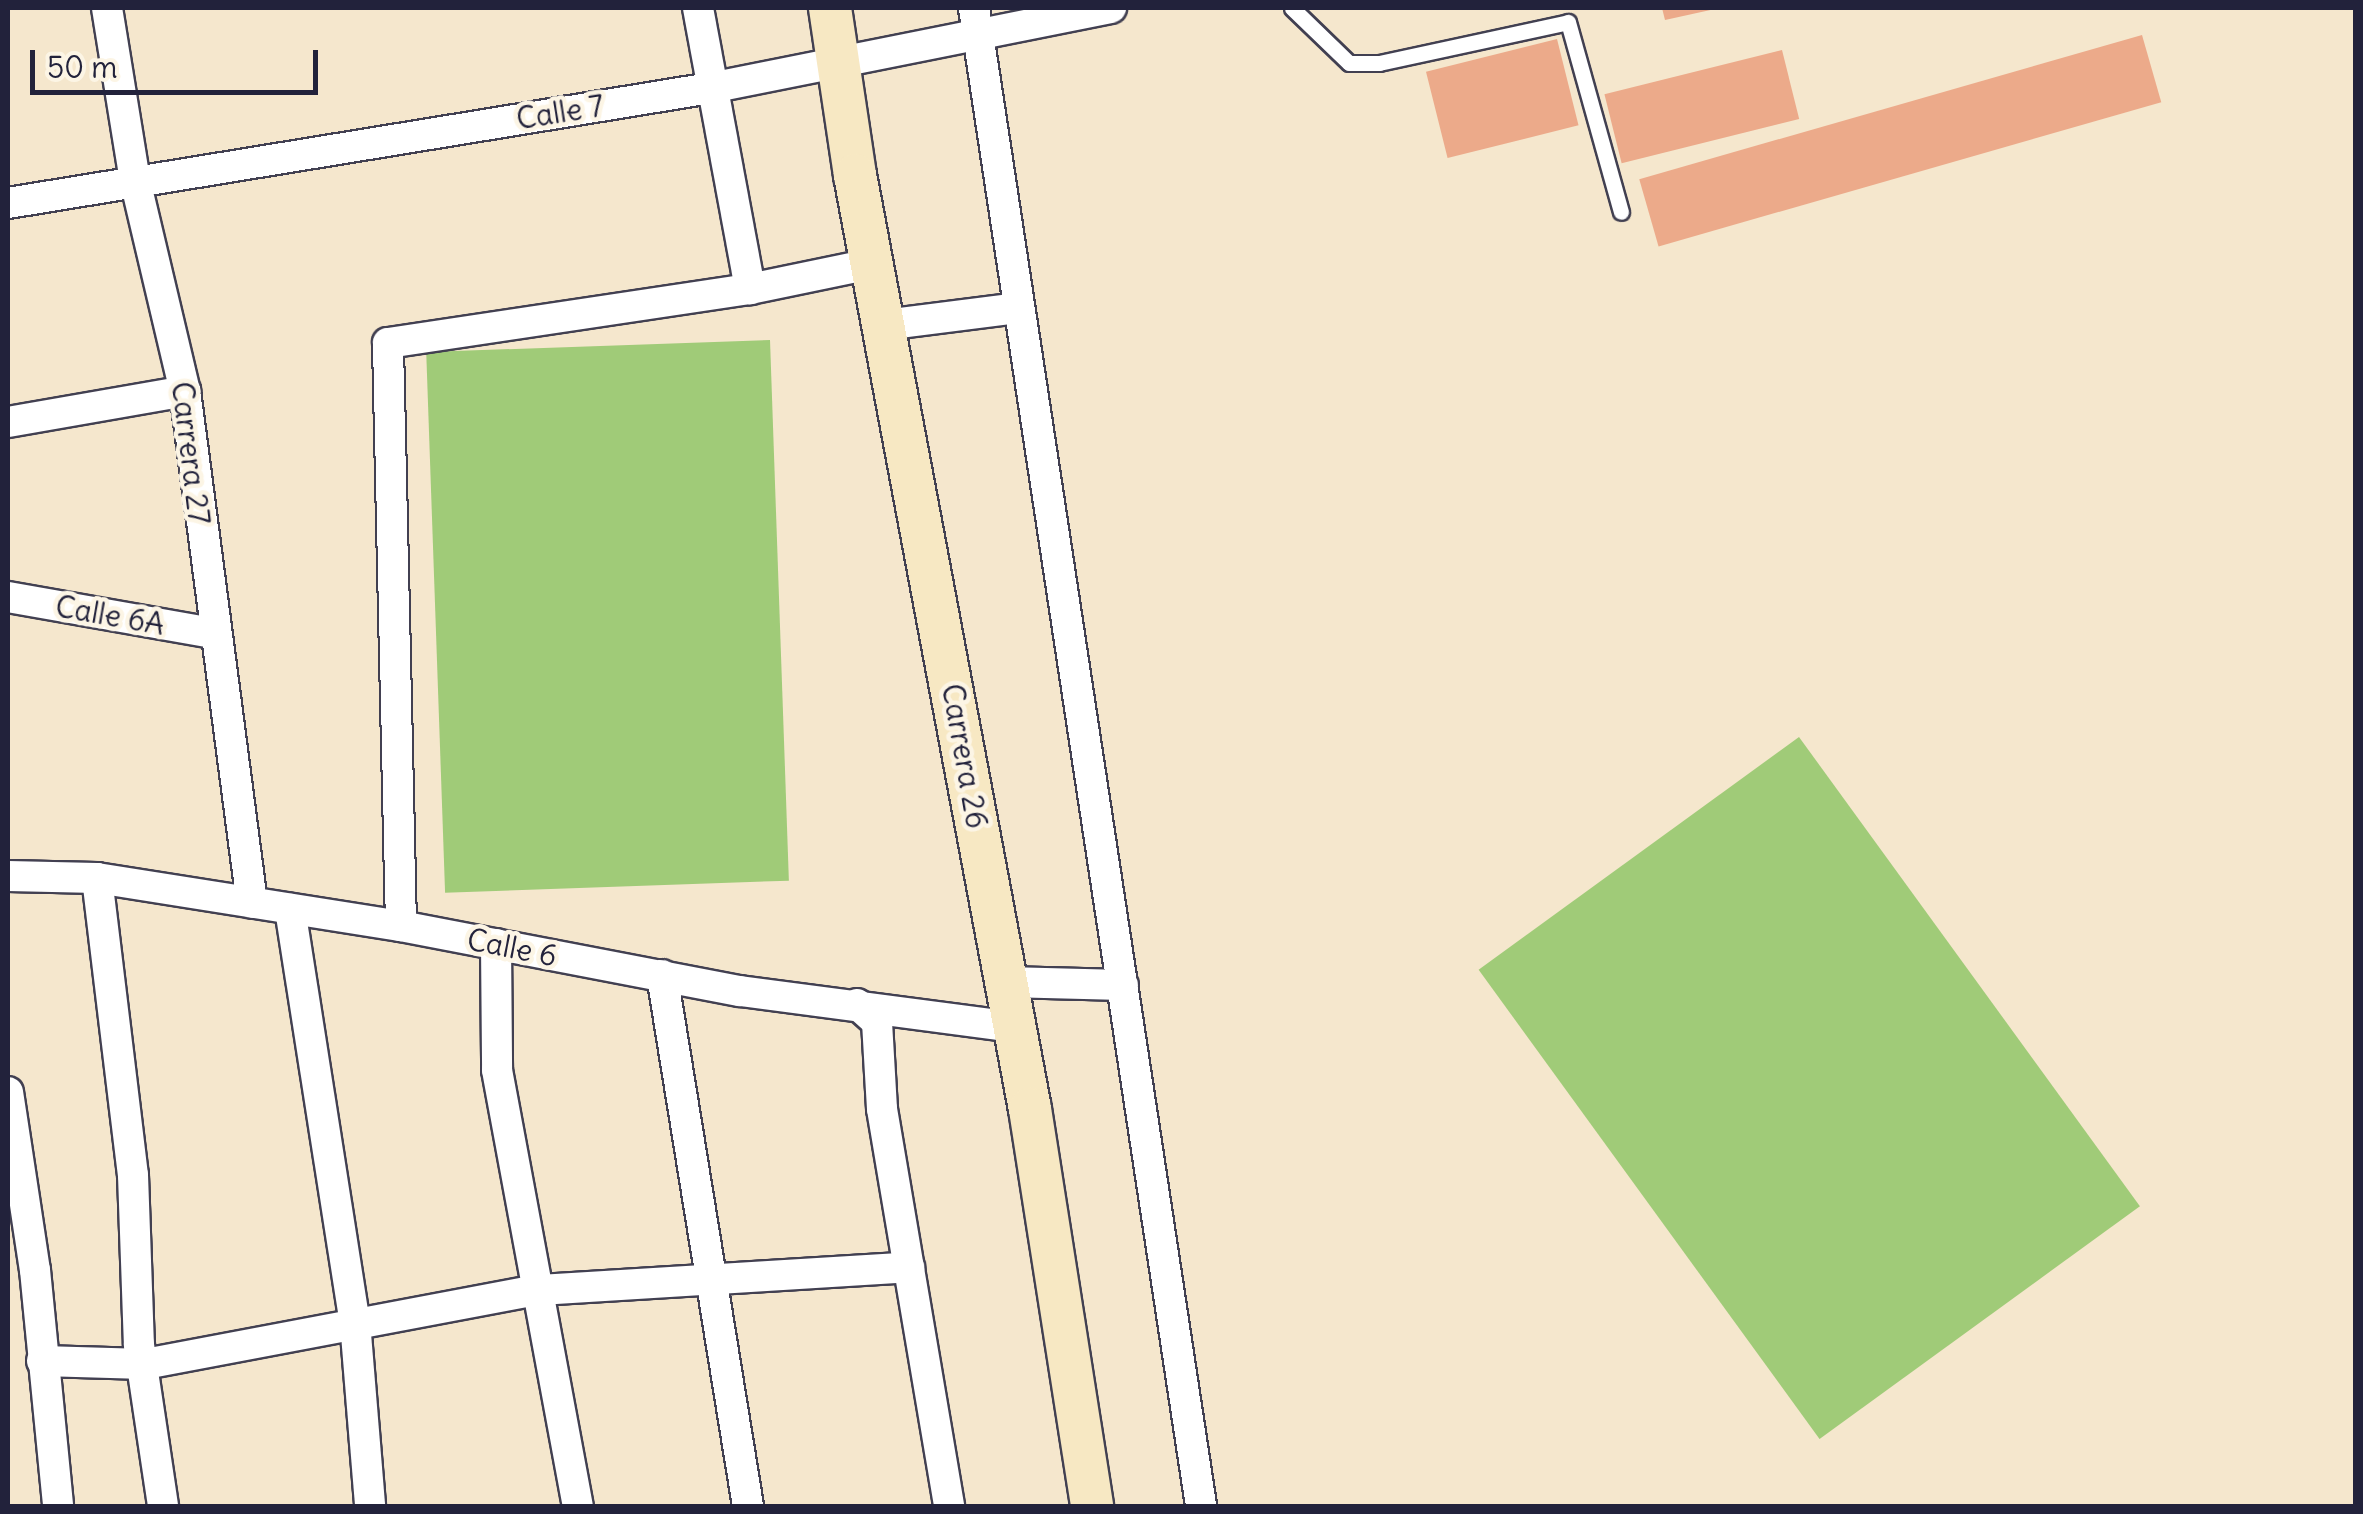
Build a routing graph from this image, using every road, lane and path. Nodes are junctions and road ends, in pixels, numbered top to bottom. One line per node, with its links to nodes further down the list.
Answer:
1 (107, 8): 9 (street, Carrera 27)
2 (698, 8): 8 (street)
3 (830, 8): 7 (main road, Carrera 26)
4 (1111, 8): 6 (street, Calle 7)
5 (1292, 8): 11 (lane)
6 (976, 19): 7 (street, Calle 7); 14 (street)
7 (839, 60): 8 (street, Calle 7); 12 (main road, Carrera 26)
8 (710, 88): 9 (street, Calle 7); 13 (street)
9 (135, 180): 10 (street, Calle 7); 16 (street, Carrera 27)
10 (8, 203)
11 (1621, 212)
12 (876, 262): 13 (street); 15 (main road, Carrera 26)
13 (750, 289): 24 (street)
14 (1018, 308): 15 (street); 28 (street)
15 (884, 324): 27 (main road, Carrera 26)
16 (185, 390): 17 (street); 19 (street, Carrera 27)
17 (8, 422)
18 (8, 597): 19 (street, Calle 6A)
19 (212, 634): 22 (street, Carrera 27)
20 (8, 876): 21 (street, Calle 6)
21 (97, 878): 22 (street, Calle 6); 38 (street)
22 (252, 903): 23 (street, Calle 6)
23 (290, 909): 24 (street, Calle 6); 36 (street)
24 (401, 926): 25 (street, Calle 6)
25 (496, 944): 26 (street, Calle 6); 35 (street)
26 (662, 976): 29 (street, Calle 6); 34 (street)
27 (1006, 982): 28 (street); 30 (main road, Carrera 26)
28 (1124, 986): 46 (street)
29 (857, 1004): 30 (street, Calle 6); 32 (street)
30 (1015, 1027): 45 (main road, Carrera 26)
31 (8, 1092): 33 (street)
32 (909, 1267): 34 (street); 44 (street)
33 (21, 1273): 37 (street)
34 (715, 1279): 35 (street); 43 (street)
35 (538, 1290): 36 (street); 42 (street)
36 (355, 1322): 38 (street); 41 (street)
37 (42, 1361): 38 (street); 39 (street)
38 (145, 1364): 40 (street)
39 (58, 1506)
40 (163, 1506)
41 (370, 1506)
42 (578, 1506)
43 (748, 1506)
44 (949, 1506)
45 (1092, 1506)
46 (1202, 1506)

